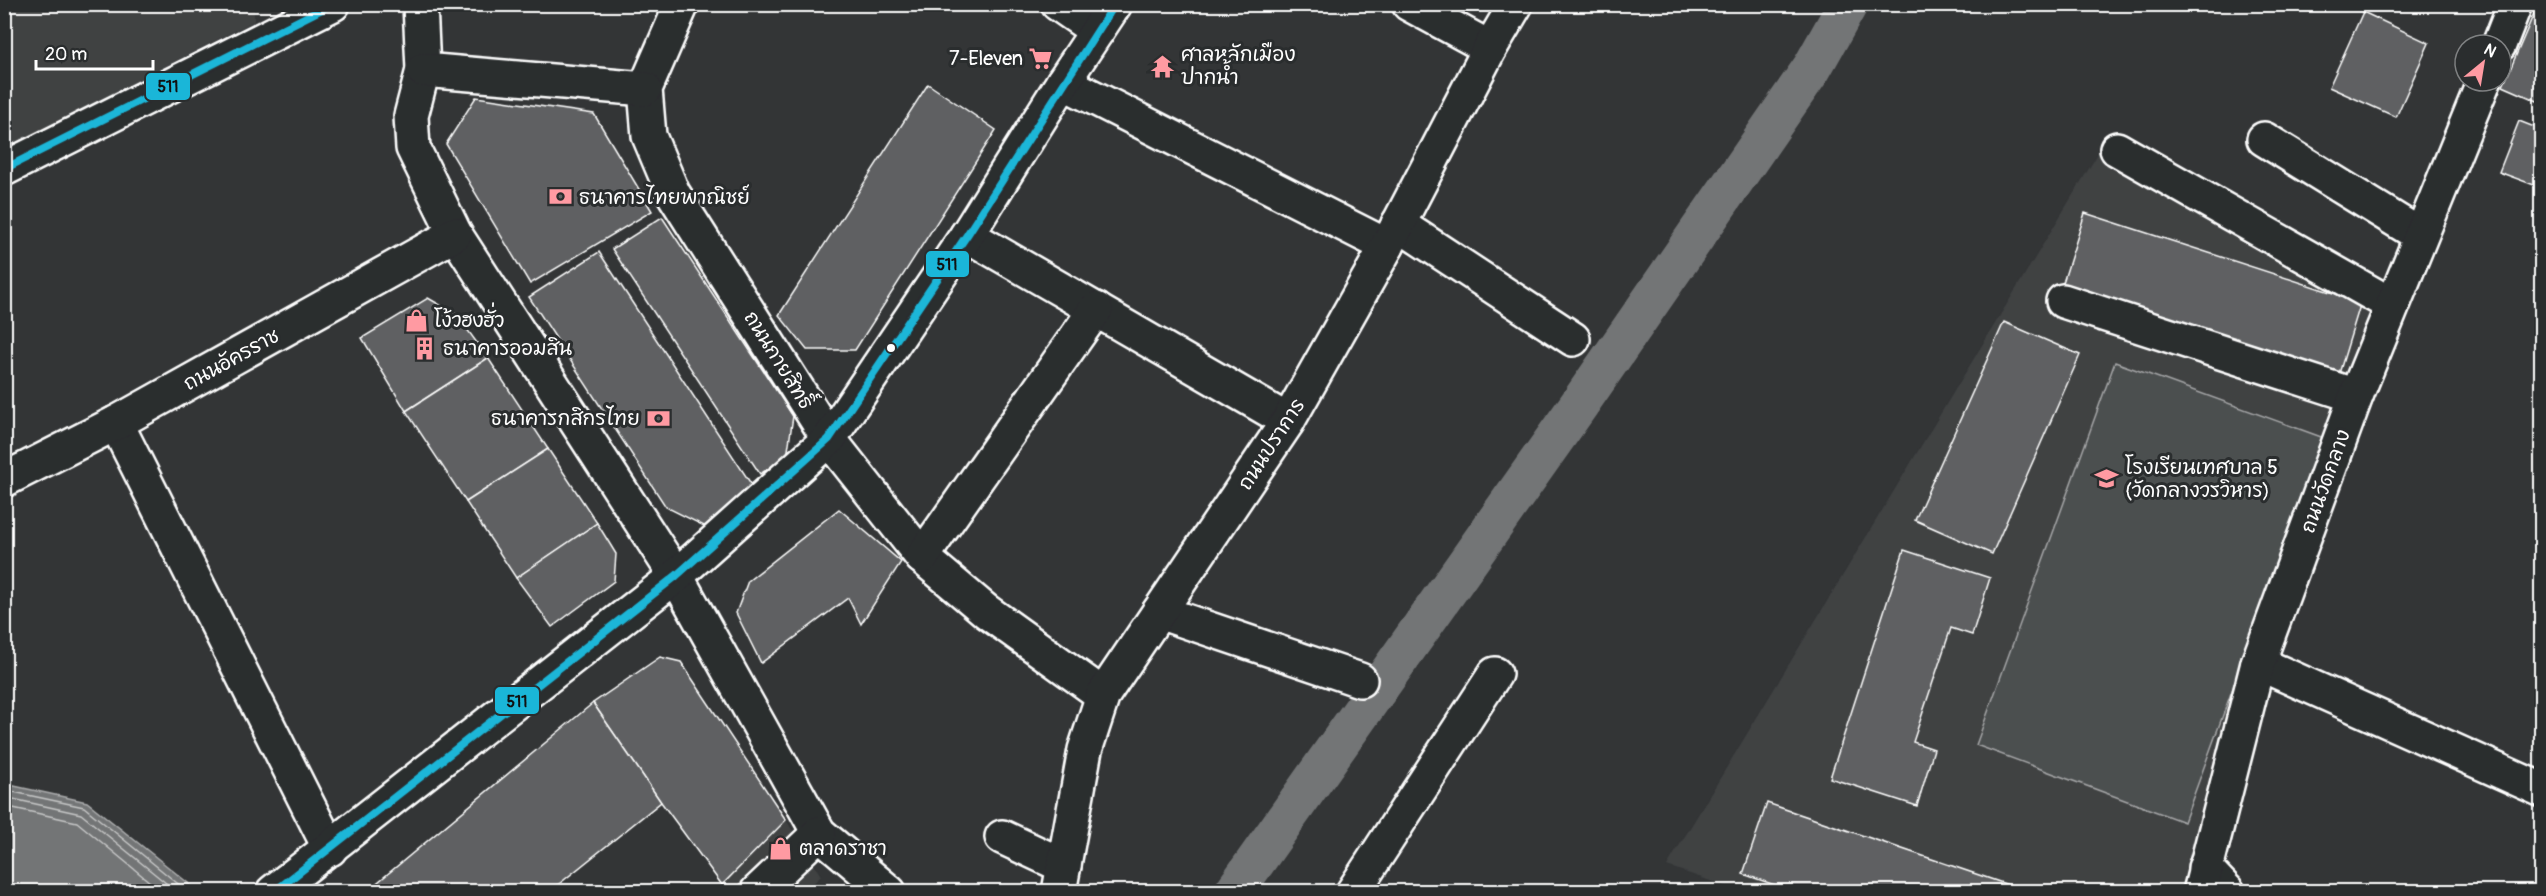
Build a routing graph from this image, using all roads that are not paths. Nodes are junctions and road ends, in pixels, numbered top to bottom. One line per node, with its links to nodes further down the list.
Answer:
1 (333, 4): 18 (street)
2 (420, 4): 12 (street)
3 (682, 4): 14 (street, ถนนกายสิทธิ์)
4 (1058, 4): 9 (street)
5 (1115, 4): 9 (street)
6 (1409, 4): 11 (street)
7 (1516, 4): 11 (street, ถนนปราการ)
8 (2515, 4): 10 (street)
9 (1097, 31): 13 (street)
10 (2504, 33)
11 (1490, 48): 21 (street, ถนนปราการ)
12 (423, 70): 14 (street); 19 (street)
13 (1063, 82): 20 (street); 21 (street)
14 (645, 89): 30 (street, ถนนกายสิทธิ์)
15 (2479, 93): 22 (street, ถนนวัดกลาง)
16 (2264, 139): 22 (street)
17 (2117, 148): 24 (street)
18 (4, 169)
19 (455, 234): 29 (street, ถนนอัครราช); 33 (street)
20 (967, 235): 25 (street); 30 (street)
21 (1392, 235): 26 (street); 28 (street, ถนนปราการ)
22 (2420, 236): 24 (street, ถนนวัดกลาง)
23 (2063, 301): 27 (street)
24 (2392, 305): 27 (street, ถนนวัดกลาง)
25 (1096, 309): 28 (street); 32 (street)
26 (1573, 339)
27 (2356, 396): 35 (street, ถนนวัดกลาง)
28 (1288, 421): 34 (street, ถนนปราการ)
29 (116, 423): 31 (street, ถนนอัครราช); 42 (street)
30 (829, 439): 32 (street, ถนนกายสิทธิ์); 33 (street)
31 (4, 480)
32 (922, 557): 38 (street, ถนนกายสิทธิ์)
33 (676, 576): 40 (street); 42 (street)
34 (1159, 612): 37 (street); 38 (street, ถนนปราการ)
35 (2258, 663): 39 (street); 44 (street, ถนนวัดกลาง)
36 (1495, 674): 48 (street)
37 (1359, 680)
38 (1103, 695): 43 (street, ถนนปราการ)
39 (2541, 790)
40 (819, 833): 46 (street); 47 (street)
41 (1002, 837): 43 (street)
42 (330, 849): 45 (street)
43 (1061, 879)
44 (2202, 880): 49 (street)
45 (291, 886)
46 (757, 891)
47 (889, 891)
48 (1353, 891)
49 (2228, 891)

